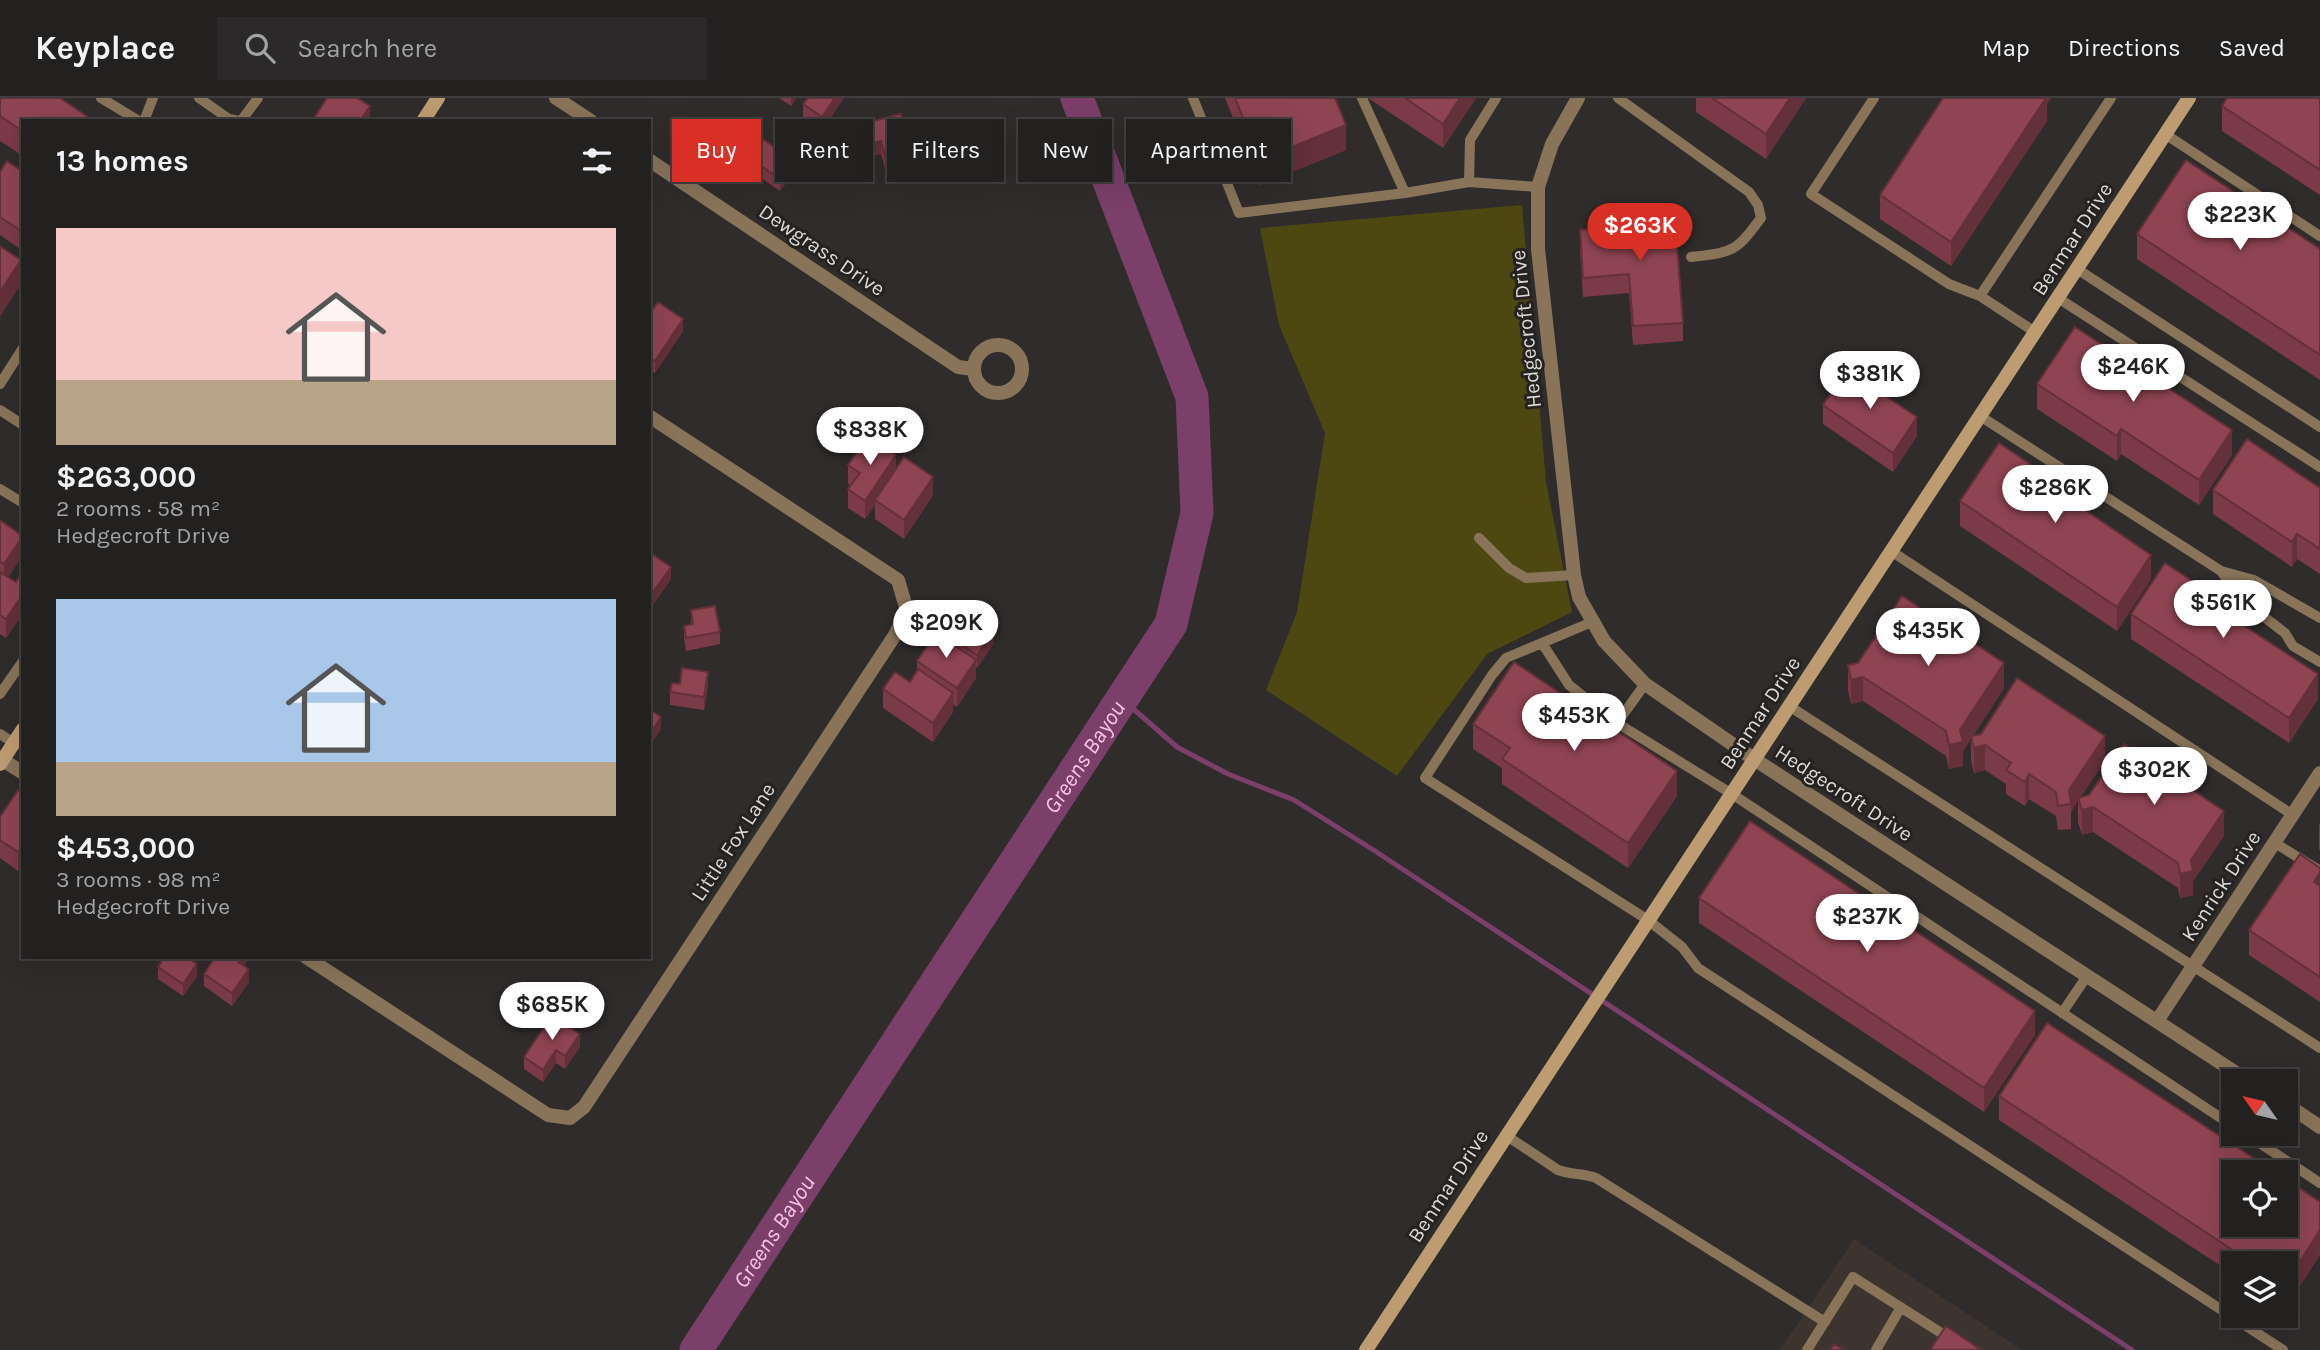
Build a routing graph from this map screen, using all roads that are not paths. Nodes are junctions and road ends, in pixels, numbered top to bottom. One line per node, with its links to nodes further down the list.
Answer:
1 (101, 98): 15 (lane)
2 (153, 98): 16 (lane)
3 (258, 98): 18 (lane)
4 (556, 98): 20 (street)
5 (1193, 98): 25 (lane)
6 (1362, 98): 25 (lane)
7 (1496, 98): 23 (lane)
8 (1578, 98): 24 (street, Hedgecroft Drive)
9 (1618, 98): 27 (lane)
10 (1874, 98): 29 (lane)
11 (2111, 98): 29 (lane)
12 (2189, 98): 21 (street, Benmar Drive)
13 (203, 99): 17 (lane)
14 (433, 100): 19 (street)
15 (138, 119)
16 (142, 119)
17 (229, 119)
18 (242, 119)
19 (424, 119)
20 (587, 119)
21 (2165, 134): 26 (lane); 28 (street, Benmar Drive)
22 (651, 161): 33 (street, Dewgrass Drive)
23 (1469, 182): 24 (lane); 25 (lane)
24 (1538, 187): 46 (street, Hedgecroft Drive)
25 (1405, 194)
26 (2320, 236)
27 (1691, 257)
28 (2077, 269): 30 (street, Benmar Drive); 39 (lane)
29 (1980, 296): 31 (lane)
30 (2058, 298): 31 (street, Benmar Drive); 40 (lane)
31 (2035, 332): 36 (street, Benmar Drive)
32 (21, 351): 34 (lane)
33 (974, 369)
34 (0, 384)
35 (0, 410): 38 (lane)
36 (1980, 416): 44 (street, Benmar Drive); 45 (lane)
37 (651, 417): 68 (street, Little Fox Lane)
38 (21, 424)
39 (2320, 427)
40 (2320, 467)
41 (0, 489): 42 (lane)
42 (21, 502)
43 (1479, 538): 46 (lane)
44 (1891, 551): 54 (street, Benmar Drive); 64 (lane)
45 (2221, 571): 47 (lane); 50 (lane)
46 (1574, 575): 48 (street, Hedgecroft Drive)
47 (2320, 618)
48 (1592, 622): 49 (lane); 52 (street, Hedgecroft Drive)
49 (1542, 643): 55 (lane); 67 (lane)
50 (2320, 662)
51 (21, 664): 53 (lane)
52 (1645, 684): 55 (lane); 59 (street, Hedgecroft Drive)
53 (0, 694)
54 (1789, 706): 59 (street, Benmar Drive); 69 (lane)
55 (1617, 723): 63 (lane)
56 (21, 732): 58 (street)
57 (0, 734): 58 (lane)
58 (14, 743): 60 (street)
59 (1754, 759): 63 (street, Benmar Drive); 70 (street, Hedgecroft Drive)
60 (1, 762): 61 (street)
61 (21, 772)
62 (2320, 773): 64 (street, Kenrick Drive)
63 (1732, 794): 67 (street, Benmar Drive); 71 (lane)
64 (2293, 815): 65 (street, Kenrick Drive)
65 (2274, 843): 66 (lane); 69 (street, Kenrick Drive)
66 (2320, 871)
67 (1648, 920): 78 (street, Benmar Drive); 87 (lane)
68 (309, 959)
69 (2193, 967): 72 (street, Kenrick Drive); 73 (lane)
70 (2087, 976): 71 (lane); 72 (street, Hedgecroft Drive)
71 (2062, 1013): 76 (lane)
72 (2157, 1021): 74 (street, Hedgecroft Drive)
73 (2320, 1048)
74 (2230, 1069)
75 (2298, 1112): 77 (street)
76 (2221, 1118)
77 (2320, 1127)
78 (1507, 1136): 82 (lane); 83 (street, Benmar Drive)
79 (2264, 1146): 80 (lane)
80 (2320, 1183)
81 (1901, 1307): 82 (lane); 85 (lane); 86 (lane)
82 (1825, 1322): 84 (lane)
83 (1366, 1350)
84 (1807, 1350)
85 (1876, 1350)
86 (1968, 1350)
87 (2283, 1350)

